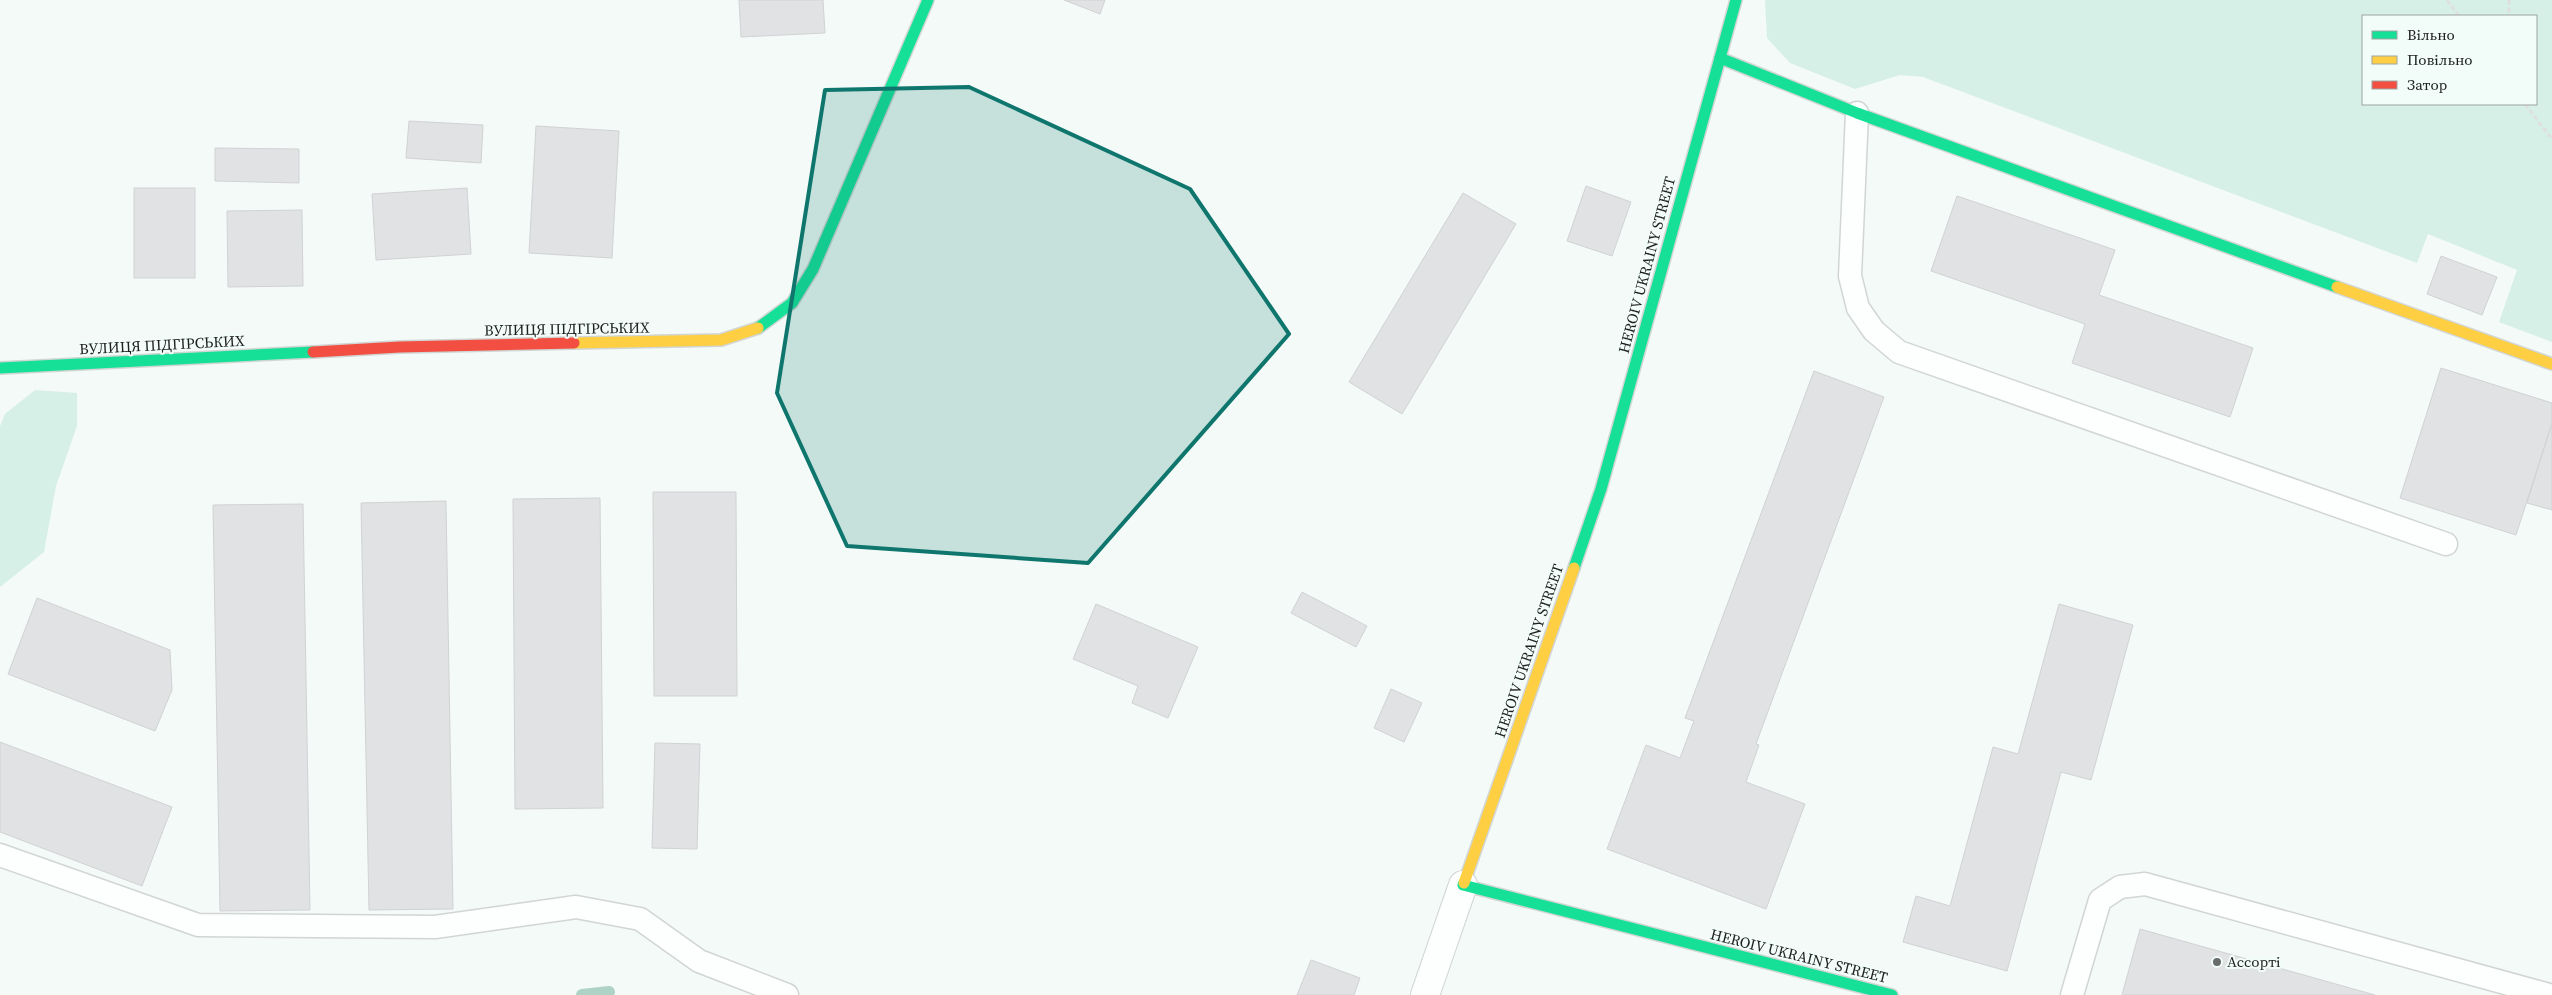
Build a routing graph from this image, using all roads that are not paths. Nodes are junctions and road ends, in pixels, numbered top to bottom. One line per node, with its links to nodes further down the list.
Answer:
1 (928, 0): 6 (street, ВУЛИЦЯ ПІДГІРСЬКИХ)
2 (1736, 0): 3 (street, HEROIV UKRAINY STREET)
3 (1720, 58): 4 (street); 9 (street, HEROIV UKRAINY STREET)
4 (1857, 113): 5 (street); 7 (lane)
5 (2552, 364)
6 (0, 368)
7 (2446, 544)
8 (0, 855): 10 (lane)
9 (1463, 885): 11 (street); 12 (street, HEROIV UKRAINY STREET)
10 (787, 995)
11 (1425, 995)
12 (1892, 995)
13 (2072, 995): 14 (lane)
14 (2549, 995)

